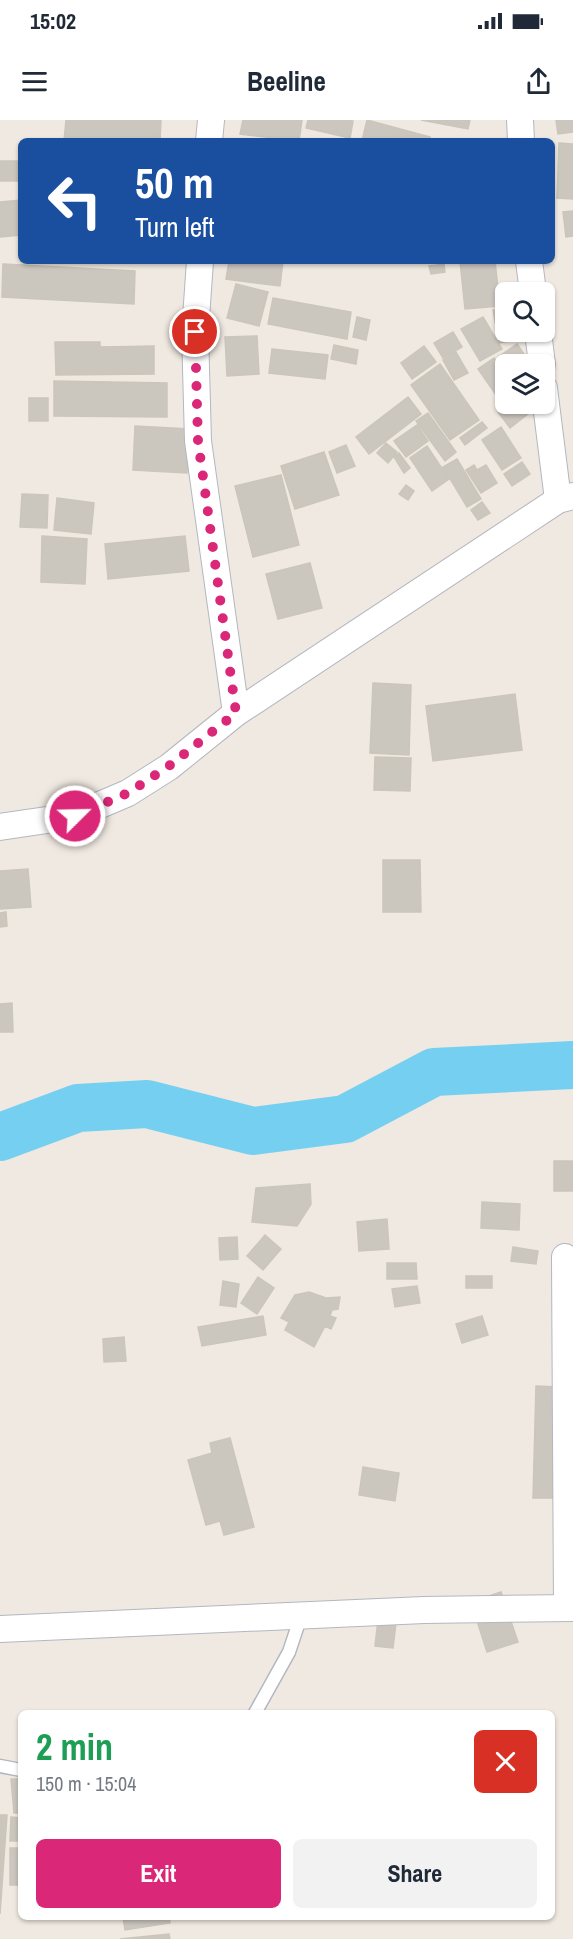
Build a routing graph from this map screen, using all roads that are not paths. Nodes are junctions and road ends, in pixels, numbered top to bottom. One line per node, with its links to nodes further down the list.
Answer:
1 (211, 120): 3 (street)
2 (520, 120): 4 (street)
3 (210, 138)
4 (521, 138)
5 (200, 264): 10 (street)
6 (529, 264): 7 (street)
7 (532, 282)
8 (549, 414): 9 (street)
9 (565, 498): 10 (street)
10 (236, 713): 11 (street)
11 (0, 827)
12 (566, 1257): 13 (street)
13 (570, 1608): 14 (street)
14 (301, 1616): 15 (street); 16 (lane)
15 (0, 1629)
16 (257, 1710)
17 (0, 1766): 18 (lane)
18 (18, 1769)

